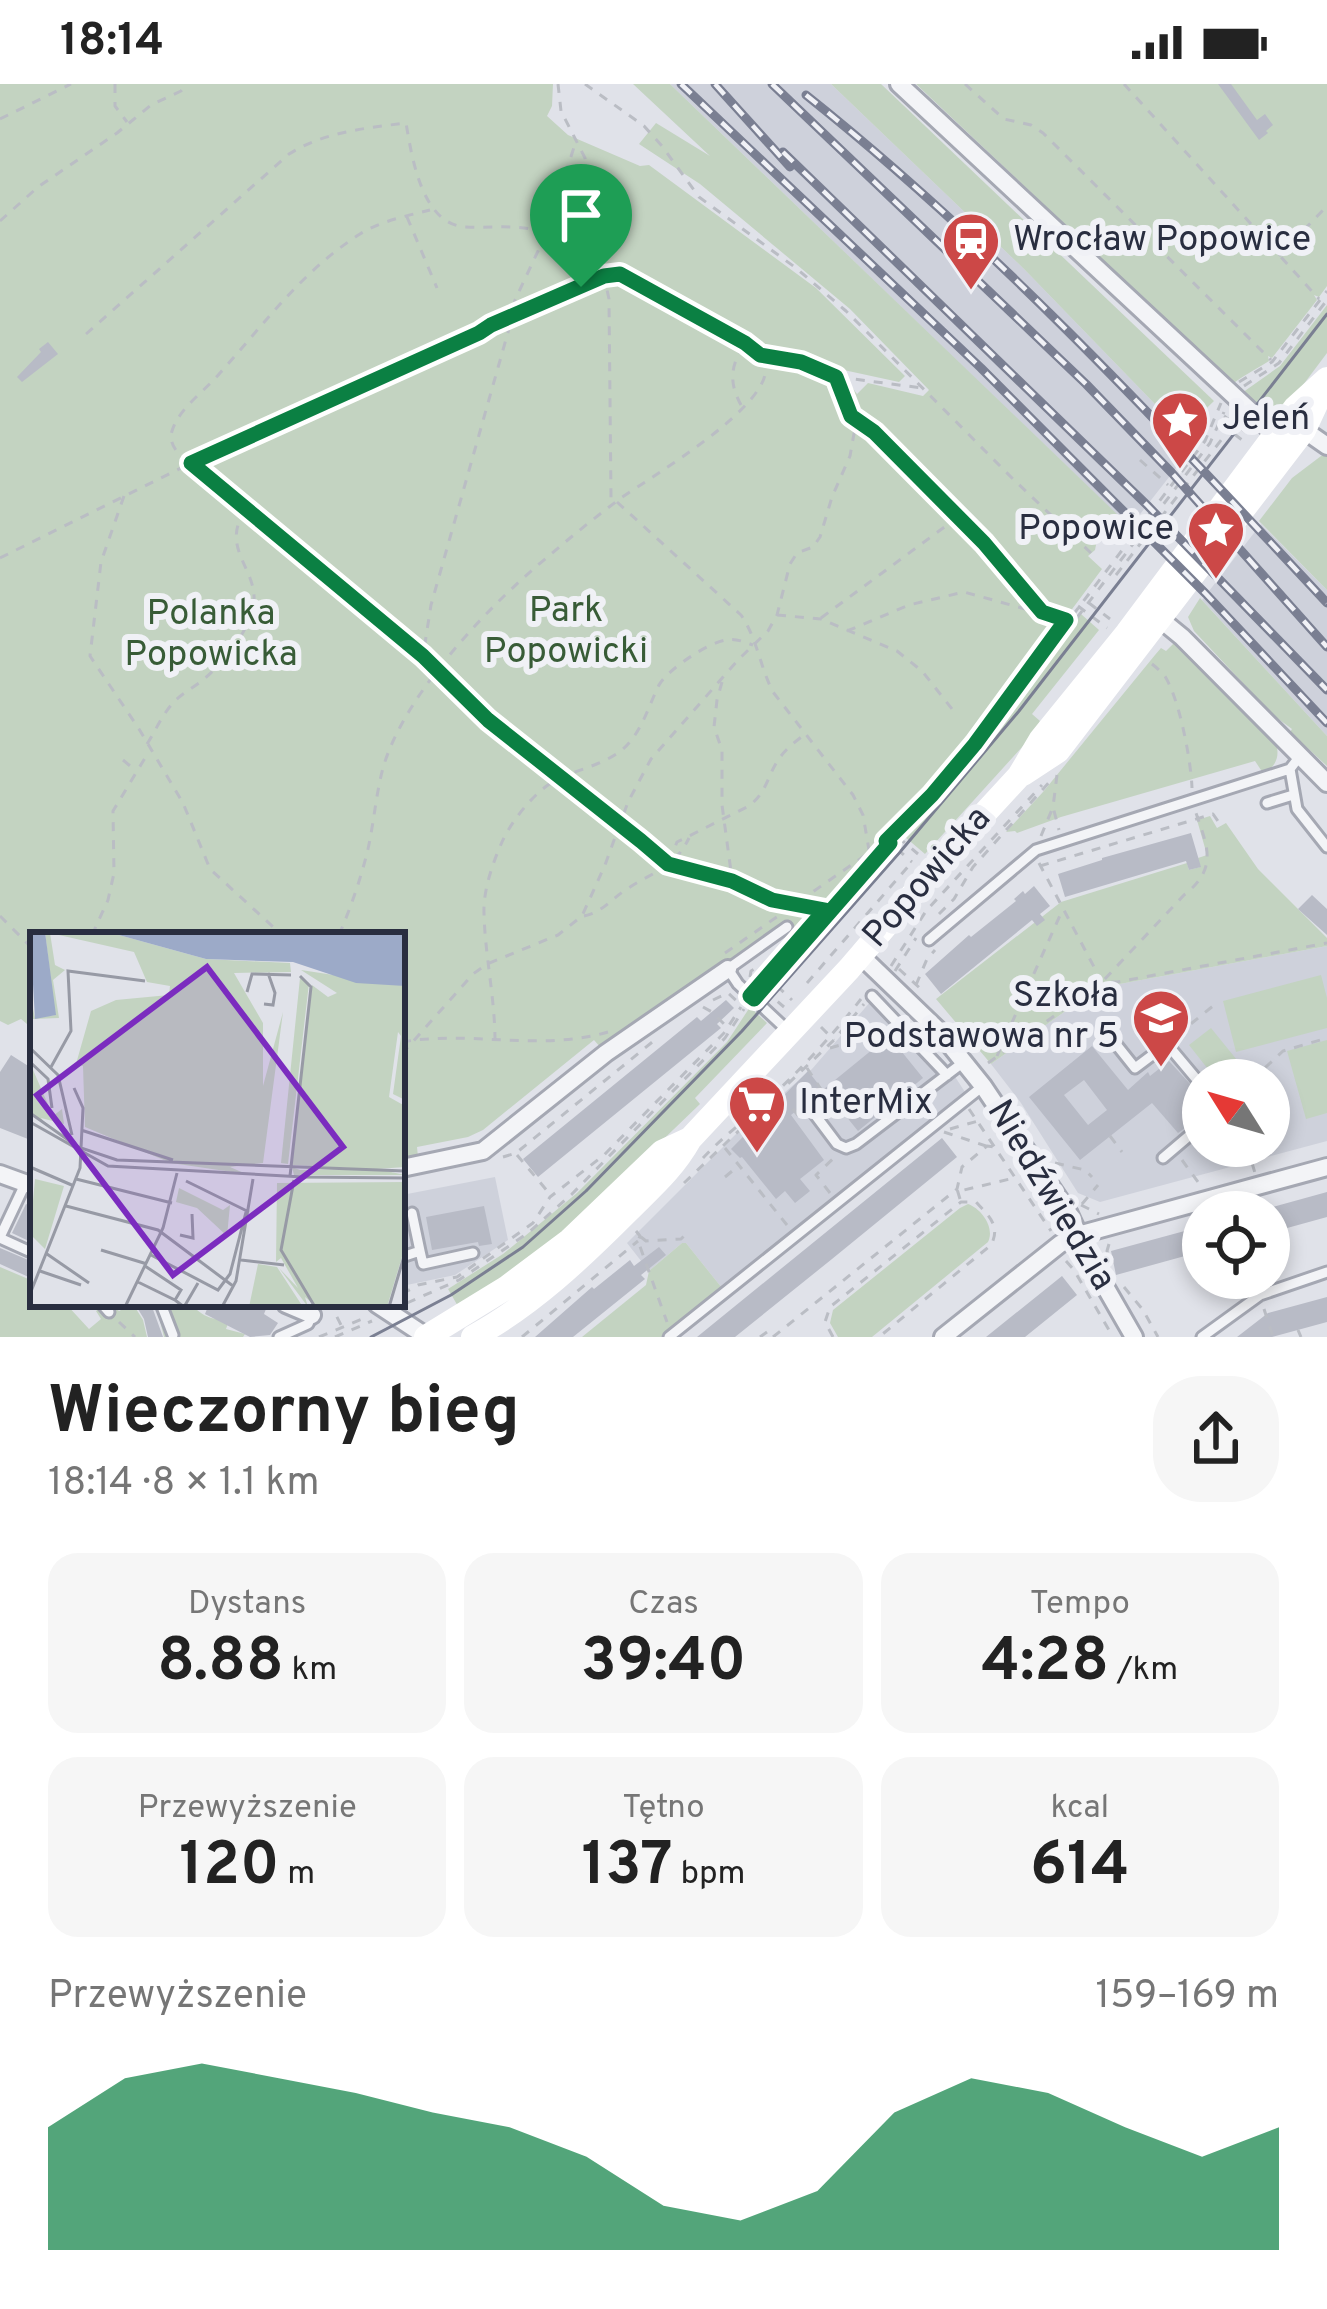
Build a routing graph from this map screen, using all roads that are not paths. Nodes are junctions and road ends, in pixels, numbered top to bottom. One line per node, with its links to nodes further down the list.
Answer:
1 (899, 84): 3 (street)
2 (1304, 430): 3 (street, Popowicka); 4 (street); 5 (street, Popowicka)
3 (1270, 443): 7 (street, Popowicka)
4 (1327, 446)
5 (1160, 619): 6 (street); 7 (street, Popowicka)
6 (1295, 762): 8 (street); 9 (lane); 13 (lane, Popowicka)
7 (1019, 776): 14 (street, Popowicka)
8 (1327, 783)
9 (1293, 795): 10 (lane); 11 (lane)
10 (1267, 803)
11 (1327, 847)
12 (787, 926): 15 (lane)
13 (929, 940)
14 (860, 955): 18 (street, Popowicka); 19 (street, Niedźwiedzia)
15 (720, 966): 18 (lane); 27 (street)
16 (872, 996): 21 (lane)
17 (1104, 1030): 20 (lane)
18 (790, 1032): 24 (street, Popowicka)
19 (965, 1061): 21 (lane); 22 (street, Niedźwiedzia)
20 (1182, 1062)
21 (947, 1076): 23 (lane)
22 (983, 1086): 32 (street, Niedźwiedzia); 44 (lane)
23 (813, 1112)
24 (690, 1138): 46 (street, Popowicka); 47 (street, Popowicka)
25 (1182, 1142): 26 (lane)
26 (1163, 1158)
27 (405, 1167)
28 (1327, 1167): 32 (street)
29 (0, 1174): 30 (street)
30 (30, 1184): 33 (lane)
31 (412, 1213): 34 (lane)
32 (1078, 1235): 48 (street); 49 (street, Niedźwiedzia)
33 (0, 1237): 35 (lane)
34 (420, 1251): 36 (lane); 37 (lane)
35 (30, 1252)
36 (473, 1253)
37 (405, 1256)
38 (1327, 1272): 39 (lane)
39 (1290, 1285)
40 (1254, 1299): 50 (lane)
41 (293, 1307): 43 (street)
42 (379, 1310): 46 (street)
43 (312, 1315): 45 (lane)
44 (671, 1336)
45 (279, 1337)
46 (426, 1337)
47 (473, 1337)
48 (943, 1337)
49 (1134, 1337)
50 (1202, 1337)

